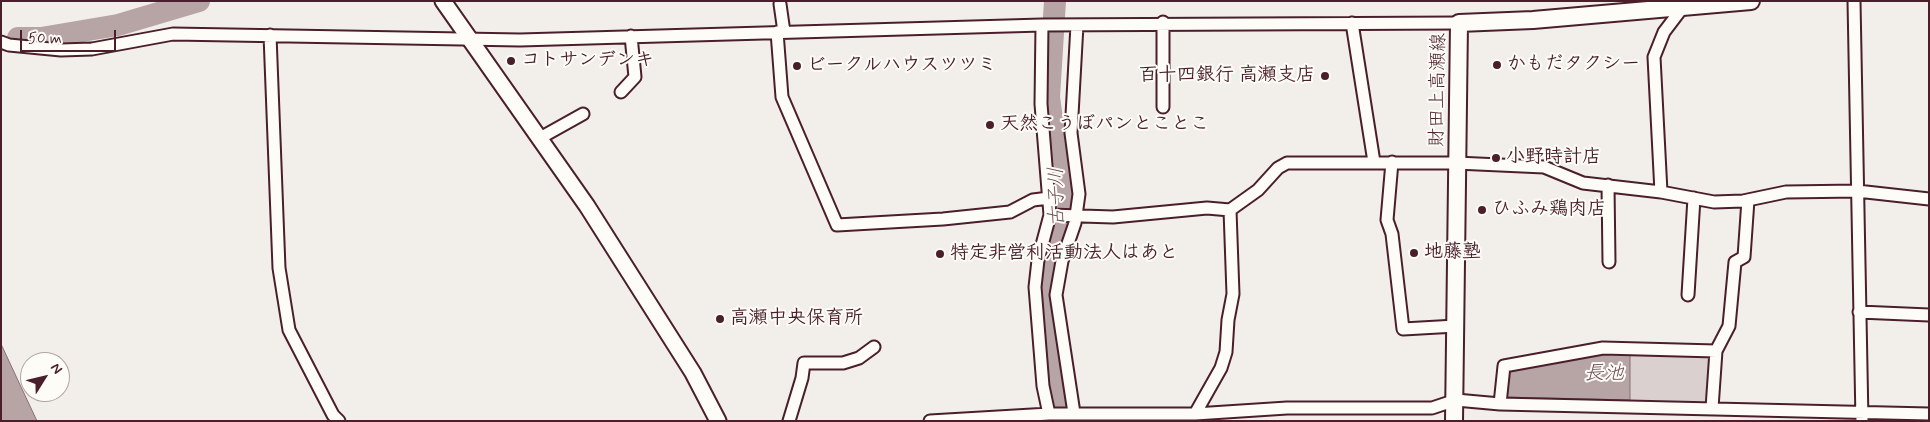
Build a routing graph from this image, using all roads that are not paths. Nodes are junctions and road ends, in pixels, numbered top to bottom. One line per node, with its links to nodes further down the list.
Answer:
1 (443, 1): 14 (street)
2 (1751, 1): 5 (main road, 財田上高瀬線)
3 (1854, 1): 24 (street)
4 (780, 4): 11 (street)
5 (1683, 7): 8 (main road, 財田上高瀬線); 25 (street)
6 (1163, 22): 7 (street); 10 (street); 17 (street)
7 (1352, 23): 8 (street); 20 (street)
8 (1459, 23): 22 (main road, 財田上高瀬線)
9 (1042, 24): 10 (street); 11 (street); 26 (street)
10 (1078, 25): 32 (street)
11 (781, 32): 13 (street); 26 (street)
12 (270, 35): 14 (street); 15 (street); 49 (street)
13 (631, 36): 14 (street); 16 (street)
14 (468, 38): 19 (street)
15 (1, 42)
16 (621, 92)
17 (1163, 106)
18 (584, 114): 19 (street)
19 (540, 138): 50 (street)
20 (1374, 162): 21 (street); 30 (street)
21 (1392, 162): 22 (street); 37 (street)
22 (1458, 163): 23 (street); 37 (main road, 財田上高瀬線)
23 (1608, 186): 25 (street); 33 (street)
24 (1857, 191): 28 (street); 29 (street); 35 (street)
25 (1661, 192): 27 (street)
26 (1049, 198): 31 (street)
27 (1694, 198): 29 (street); 34 (street)
28 (1929, 199)
29 (1748, 200): 39 (street)
30 (1230, 210): 32 (street); 45 (street)
31 (1054, 215): 32 (street); 44 (street)
32 (1076, 216): 43 (street)
33 (1609, 262)
34 (1688, 295)
35 (1859, 312): 36 (street); 48 (street)
36 (1929, 315)
37 (1456, 326): 40 (main road, 財田上高瀬線)
38 (874, 347): 51 (street)
39 (1716, 351): 41 (street); 42 (street)
40 (1456, 400): 41 (street); 45 (street); 53 (main road, 財田上高瀬線)
41 (1500, 404): 42 (street)
42 (1712, 408): 47 (street)
43 (1074, 413): 44 (street); 45 (street)
44 (1049, 414): 52 (street)
45 (1195, 414)
46 (1929, 414): 48 (street)
47 (1745, 415): 48 (street)
48 (1862, 417)
49 (339, 421)
50 (718, 421)
51 (789, 421)
52 (930, 421)
53 (1454, 421)

